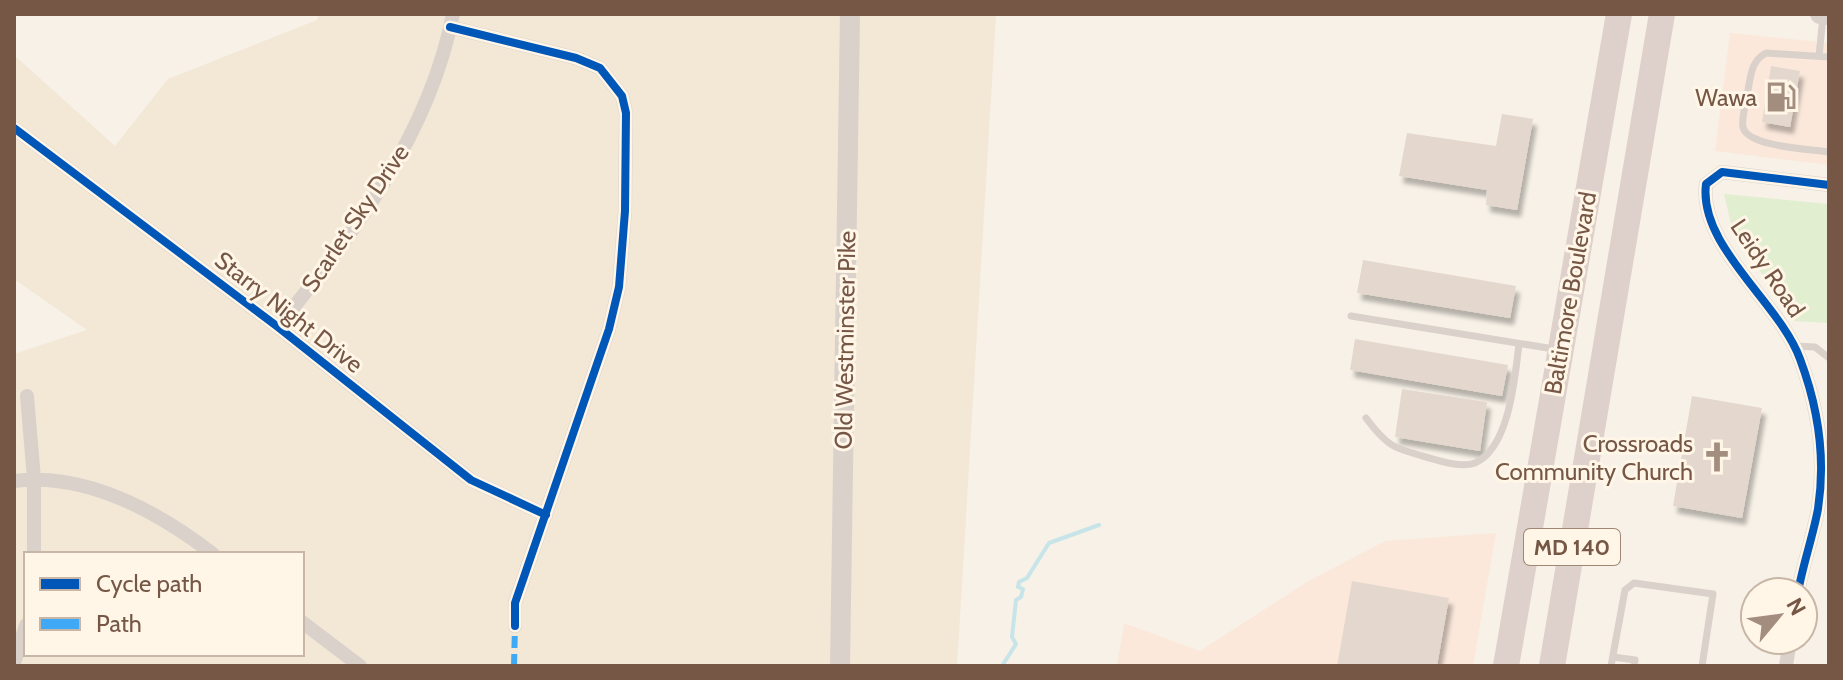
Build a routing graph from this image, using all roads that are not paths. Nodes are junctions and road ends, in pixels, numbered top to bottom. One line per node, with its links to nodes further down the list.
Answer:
1 (850, 14): 33 (main road, Old Westminster Pike)
2 (1619, 14): 16 (highway, Baltimore Boulevard / MD 140)
3 (1662, 14): 35 (highway, Baltimore Boulevard / MD 140)
4 (1822, 14): 5 (main road); 7 (lane)
5 (1829, 15)
6 (452, 21): 13 (street, Scarlet Sky Drive); 23 (street)
7 (1819, 56): 8 (lane); 10 (lane)
8 (1829, 57)
9 (14, 128): 13 (street, Starry Night Drive)
10 (1829, 152)
11 (1829, 185): 15 (street, Leidy Road)
12 (1351, 316): 14 (lane)
13 (278, 327): 23 (street, Starry Night Drive)
14 (1519, 344): 16 (lane); 19 (lane)
15 (1795, 346): 17 (lane); 22 (street, Leidy Road)
16 (1560, 350): 34 (highway, Baltimore Boulevard / MD 140)
17 (1829, 358)
18 (27, 396): 20 (street)
19 (1366, 418)
20 (34, 479): 21 (street); 24 (street); 25 (street)
21 (14, 481)
22 (1823, 513): 26 (street, Leidy Road)
23 (546, 515): 28 (street)
24 (34, 552)
25 (210, 552)
26 (1803, 576)
27 (304, 624): 32 (street)
28 (515, 626)
29 (24, 631): 31 (street)
30 (1613, 657): 36 (lane); 37 (lane); 38 (lane)
31 (14, 663)
32 (360, 666)
33 (840, 666)
34 (1506, 666)
35 (1552, 666)
36 (1611, 666)
37 (1634, 666)
38 (1702, 666)

